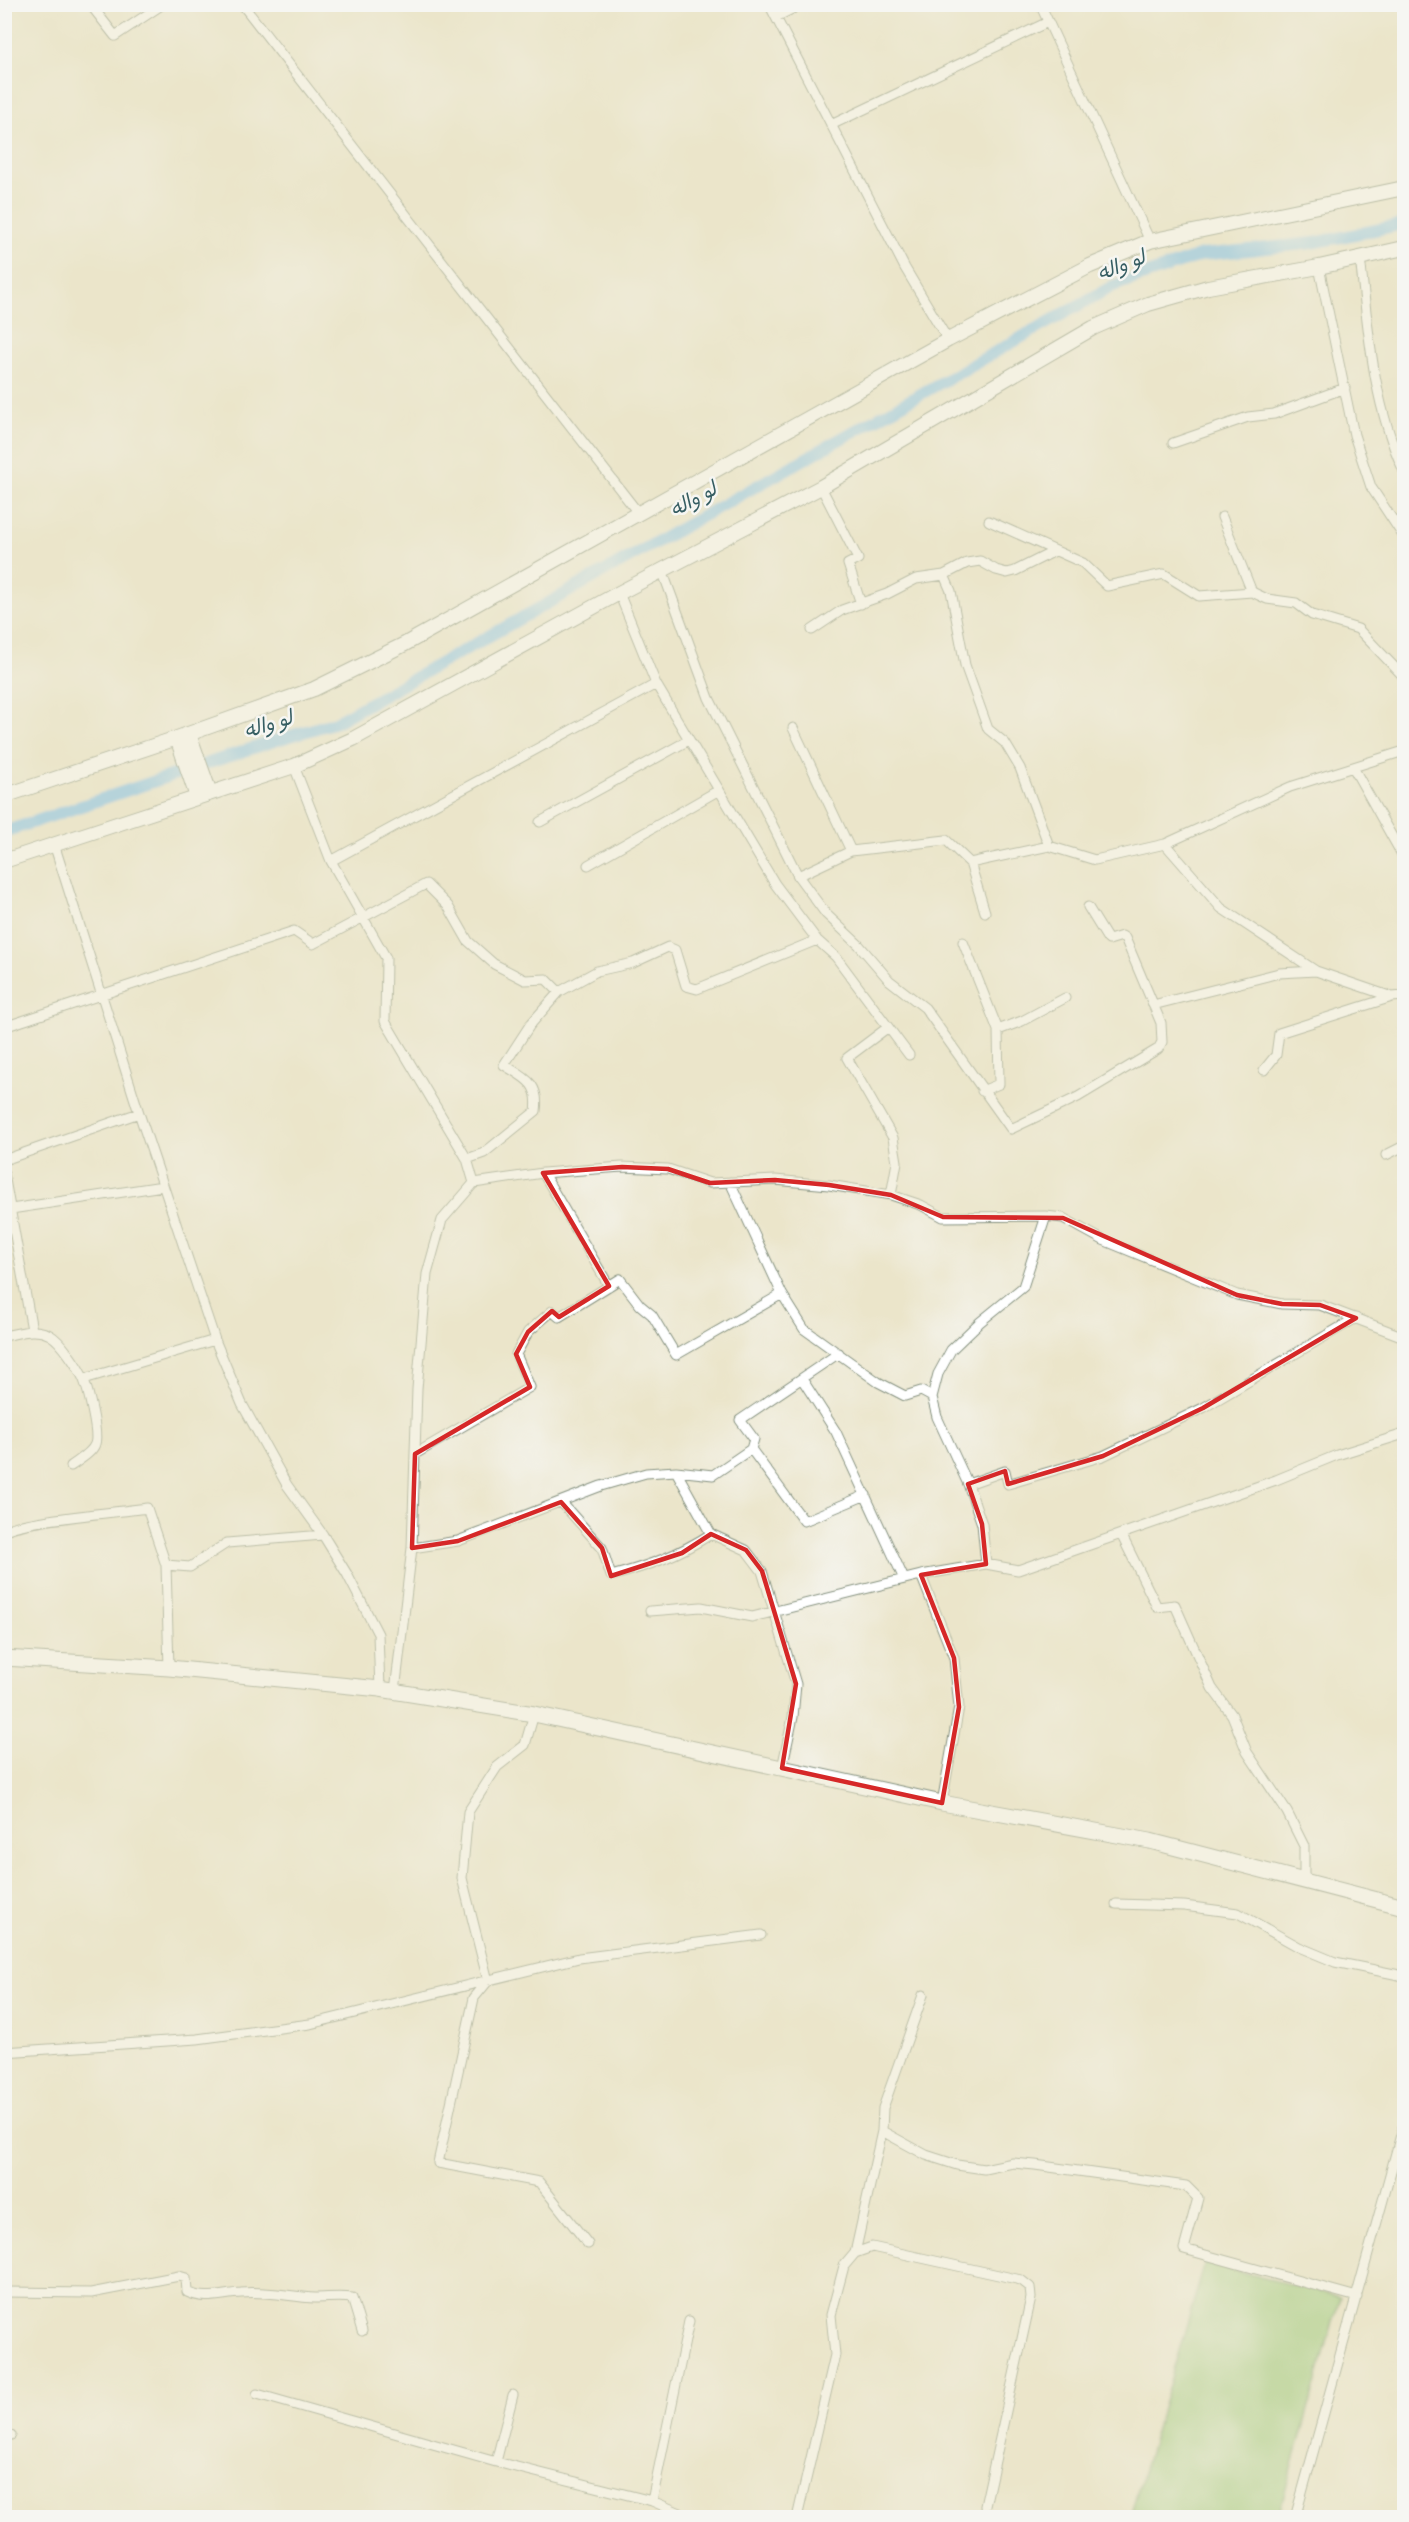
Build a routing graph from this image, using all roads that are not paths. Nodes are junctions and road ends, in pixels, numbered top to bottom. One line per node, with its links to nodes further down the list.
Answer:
1 (90, 4): 2 (street)
2 (163, 4)
3 (242, 4): 20 (street)
4 (769, 4): 7 (street)
5 (802, 4): 7 (street)
6 (1040, 4): 8 (street)
7 (776, 17): 9 (street)
8 (1048, 22): 9 (street); 11 (street)
9 (831, 125): 15 (street)
10 (1404, 188): 11 (street)
11 (1150, 241): 15 (street)
12 (1404, 248): 13 (street)
13 (1360, 257): 14 (street); 18 (street)
14 (1319, 267): 16 (street); 19 (street)
15 (948, 340): 20 (street)
16 (1345, 388): 17 (street); 23 (street)
17 (1173, 444)
18 (1404, 471)
19 (821, 486): 25 (street); 29 (street)
20 (639, 514): 34 (street)
21 (1222, 517): 27 (street)
22 (989, 522): 24 (street)
23 (1404, 537)
24 (1056, 551): 26 (street); 27 (street)
25 (662, 570): 28 (street); 52 (street)
26 (944, 574): 29 (street); 45 (street)
27 (1252, 592): 31 (street)
28 (619, 593): 32 (street); 37 (street)
29 (861, 604): 30 (street)
30 (812, 630)
31 (1404, 677)
32 (656, 684): 35 (street); 49 (street)
33 (793, 728): 46 (street)
34 (183, 736): 40 (street); 41 (street)
35 (689, 740): 39 (street); 42 (street)
36 (1404, 751): 38 (street)
37 (294, 766): 40 (street); 49 (street)
38 (1354, 769): 44 (street); 47 (street)
39 (720, 790): 51 (street); 56 (street)
40 (204, 795): 43 (street)
41 (4, 796)
42 (540, 822)
43 (54, 844): 48 (street); 60 (street)
44 (1165, 844): 45 (street); 58 (street)
45 (1049, 846): 50 (street)
46 (851, 851): 50 (street); 52 (street)
47 (1404, 858)
48 (4, 861)
49 (331, 861): 55 (street)
50 (970, 863): 54 (street)
51 (588, 865)
52 (798, 876): 70 (street)
53 (1088, 908): 64 (street)
54 (985, 912)
55 (363, 916): 59 (street); 60 (street); 74 (street)
56 (817, 939): 59 (street); 66 (street)
57 (963, 942): 67 (street)
58 (1316, 971): 62 (street); 64 (street)
59 (559, 992): 74 (street)
60 (102, 995): 65 (street); 71 (street)
61 (1404, 996): 62 (street)
62 (1392, 997): 69 (street)
63 (1065, 998): 67 (street)
64 (1153, 1005): 70 (street)
65 (4, 1027)
66 (888, 1028): 68 (street); 81 (street)
67 (998, 1030): 70 (street)
68 (909, 1055)
69 (1264, 1070)
70 (982, 1091)
71 (139, 1113): 75 (street); 80 (street)
72 (1404, 1146): 73 (street)
73 (1386, 1155)
74 (467, 1159): 79 (street)
75 (4, 1160)
76 (543, 1173): 78 (street); 79 (street); 84 (street)
77 (4, 1174): 82 (street)
78 (730, 1182): 81 (street); 85 (street)
79 (474, 1183): 97 (street)
80 (163, 1186): 82 (street); 90 (street)
81 (891, 1195): 83 (street)
82 (11, 1209): 87 (street)
83 (1046, 1216): 86 (street); 94 (street)
84 (609, 1286): 85 (street); 97 (street)
85 (782, 1294): 91 (street)
86 (1356, 1318): 89 (street); 100 (street)
87 (32, 1330): 88 (street); 92 (street)
88 (4, 1336)
89 (1404, 1337)
90 (215, 1341): 92 (street); 106 (street)
91 (839, 1353): 93 (street); 94 (street)
92 (84, 1379): 98 (street)
93 (802, 1379): 96 (street); 101 (street)
94 (926, 1394): 100 (street)
95 (1404, 1434): 105 (street)
96 (751, 1449): 99 (street); 101 (street)
97 (415, 1454): 107 (street)
98 (71, 1466)
99 (676, 1472): 102 (street); 104 (street)
100 (968, 1484): 108 (street)
101 (866, 1495): 111 (street)
102 (561, 1502): 104 (street); 107 (street)
103 (4, 1531): 109 (street)
104 (711, 1534): 113 (street)
105 (1120, 1534): 108 (street); 120 (street)
106 (323, 1535): 109 (street); 116 (street)
107 (412, 1548): 116 (street)
108 (986, 1564): 110 (street)
109 (166, 1565): 115 (street)
110 (921, 1575): 111 (street); 119 (street)
111 (904, 1579): 113 (street)
112 (650, 1611): 113 (street)
113 (776, 1611): 118 (street)
114 (4, 1658): 115 (main road)
115 (169, 1668): 116 (main road)
116 (388, 1690): 117 (main road)
117 (534, 1714): 118 (main road); 125 (street)
118 (782, 1768): 119 (main road)
119 (942, 1803): 120 (main road)
120 (1304, 1881): 122 (main road)
121 (1116, 1904): 124 (street)
122 (1404, 1907)
123 (761, 1935): 125 (street)
124 (1404, 1976)
125 (488, 1981): 127 (street); 130 (street)
126 (923, 1995): 129 (street)
127 (4, 2052)
128 (1404, 2124): 133 (street)
129 (882, 2131): 131 (street); 133 (street)
130 (588, 2244)
131 (855, 2253): 140 (street); 142 (street)
132 (4, 2292): 135 (street)
133 (1357, 2297): 143 (street)
134 (688, 2321): 139 (street)
135 (362, 2331)
136 (257, 2394): 138 (street)
137 (513, 2395): 138 (street)
138 (496, 2462): 139 (street)
139 (652, 2500): 141 (street)
140 (985, 2506)
141 (692, 2517)
142 (797, 2517)
143 (1296, 2517)

